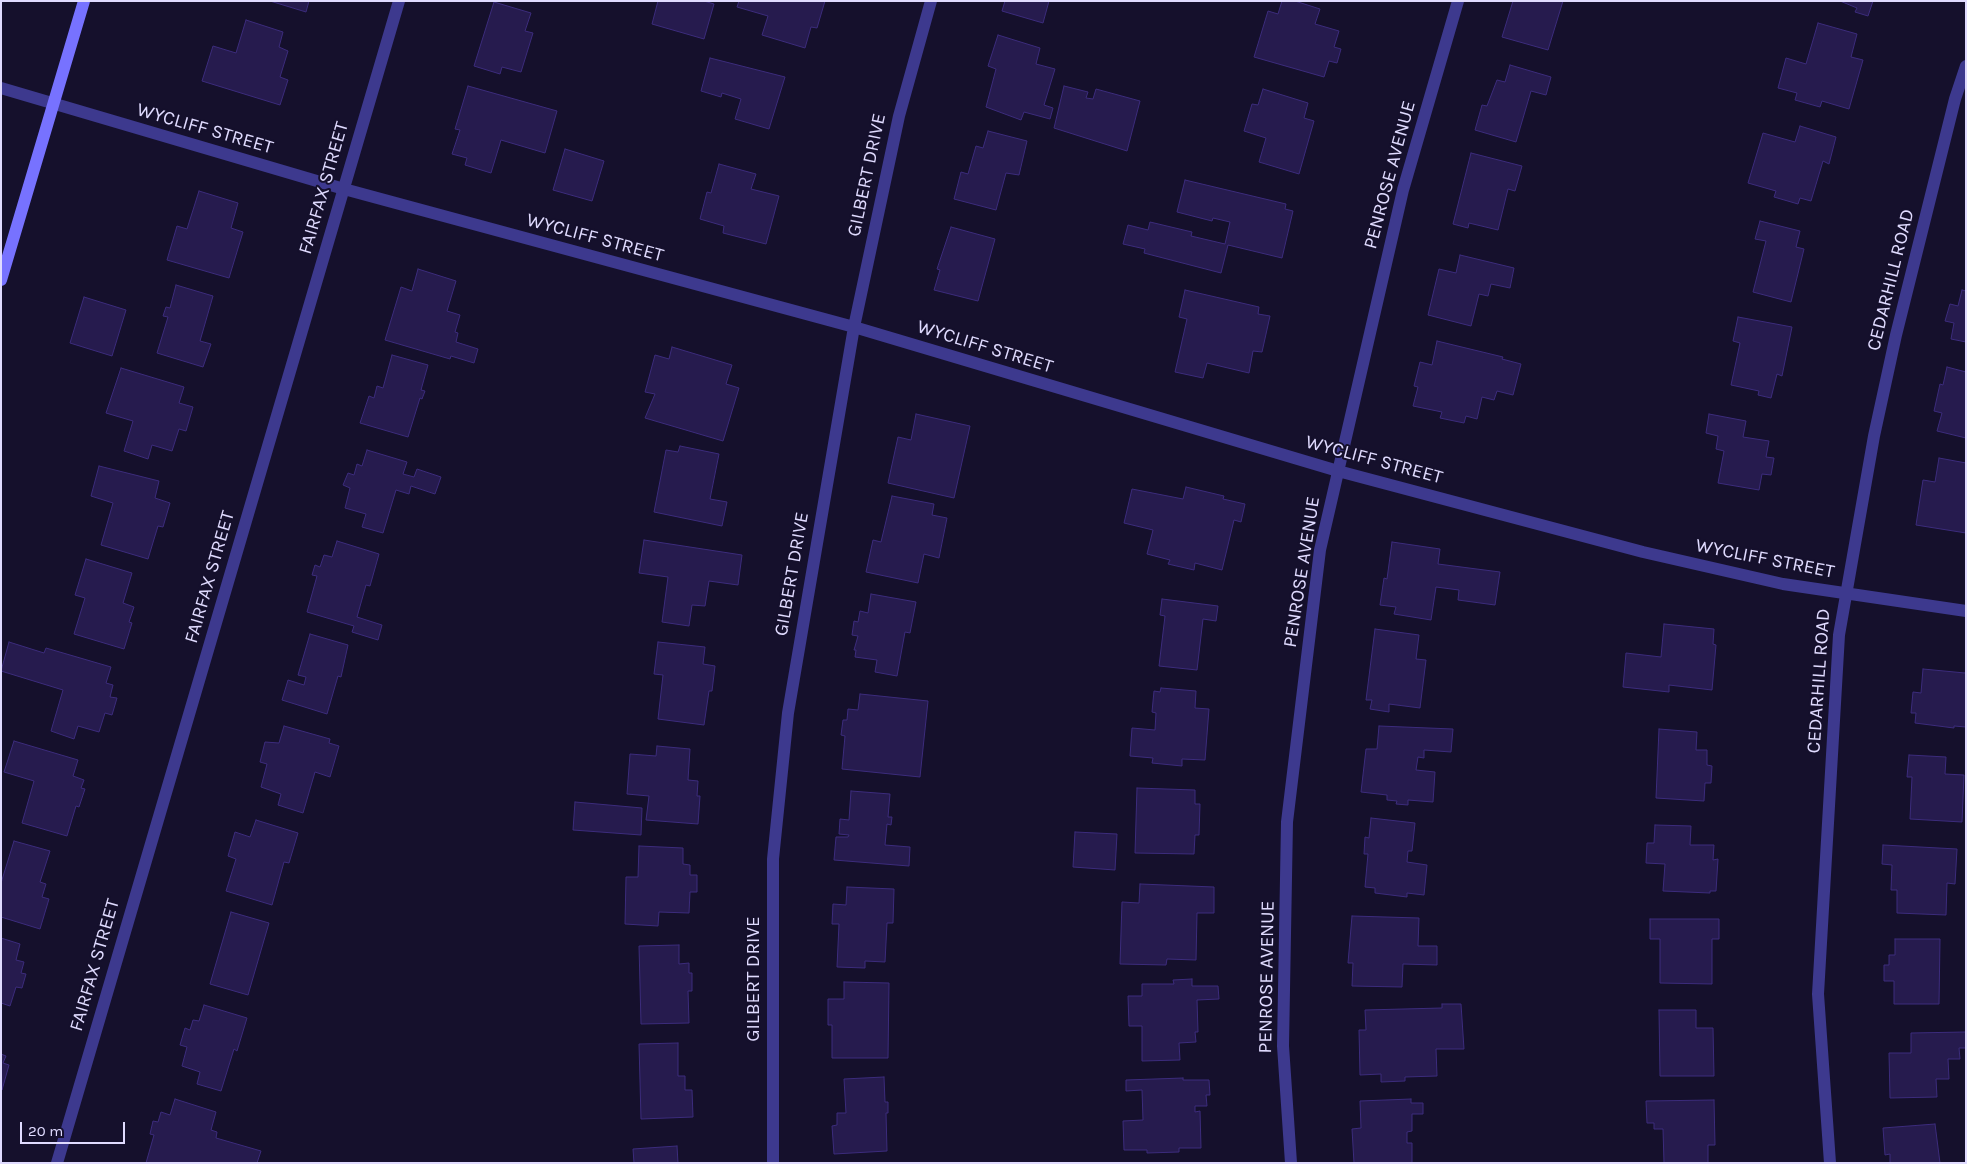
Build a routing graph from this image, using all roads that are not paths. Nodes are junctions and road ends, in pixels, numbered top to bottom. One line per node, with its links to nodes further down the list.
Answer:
1 (84, 1): 7 (street)
2 (399, 1): 8 (street, FAIRFAX STREET)
3 (931, 1): 10 (street, GILBERT DRIVE)
4 (1458, 1): 11 (street, PENROSE AVENUE)
5 (1966, 66): 12 (street, CEDARHILL ROAD)
6 (1, 88): 7 (street, WYCLIFF STREET)
7 (54, 104): 8 (street, WYCLIFF STREET); 9 (street)
8 (344, 189): 10 (street, WYCLIFF STREET); 14 (street, FAIRFAX STREET)
9 (1, 280)
10 (854, 327): 11 (street, WYCLIFF STREET); 15 (street, GILBERT DRIVE)
11 (1338, 471): 12 (street, WYCLIFF STREET); 16 (street, PENROSE AVENUE)
12 (1846, 594): 13 (street, WYCLIFF STREET); 17 (street, CEDARHILL ROAD)
13 (1966, 611)
14 (57, 1163)
15 (773, 1163)
16 (1291, 1163)
17 (1830, 1163)

